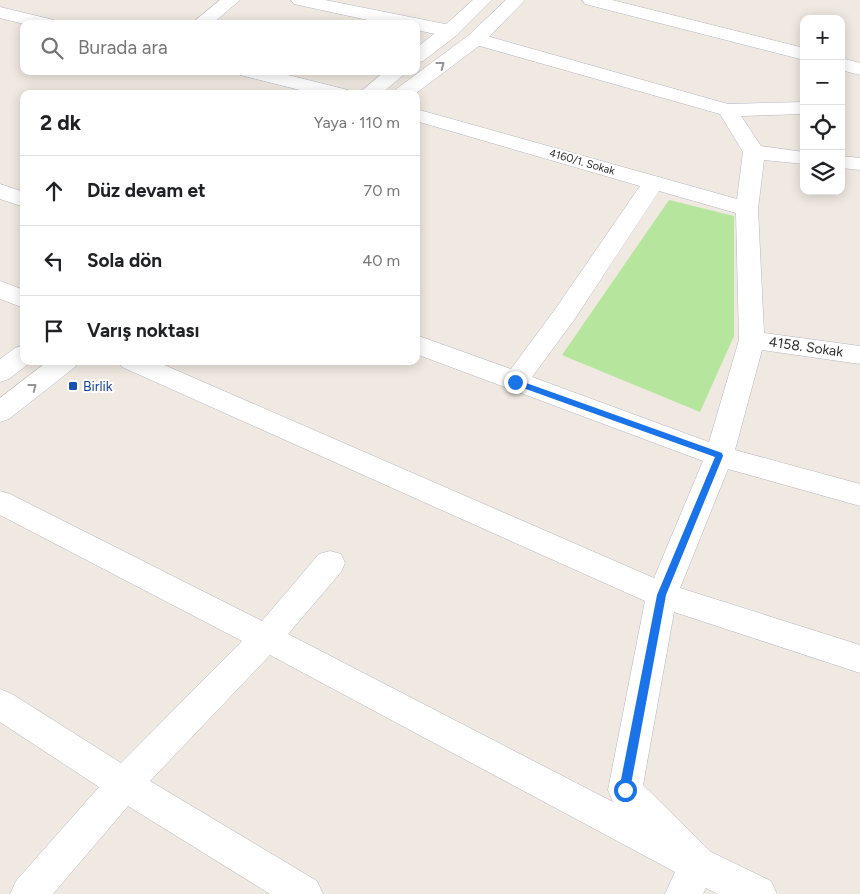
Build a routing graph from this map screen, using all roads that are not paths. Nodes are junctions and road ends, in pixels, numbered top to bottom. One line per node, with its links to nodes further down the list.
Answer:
1 (32, 0): 7 (street)
2 (231, 0): 9 (street)
3 (300, 0): 10 (street)
4 (483, 0): 12 (street)
5 (516, 0): 13 (street)
6 (591, 0): 14 (street)
7 (3, 16): 8 (street)
8 (25, 20)
9 (205, 20)
10 (396, 20)
11 (420, 25): 12 (street)
12 (450, 32): 15 (street)
13 (476, 39): 20 (street, one-way to 13); 22 (street)
14 (800, 53)
15 (420, 54)
16 (263, 75): 18 (street)
17 (393, 75): 19 (street)
18 (325, 90)
19 (373, 90)
20 (407, 90)
21 (800, 108): 22 (street)
22 (727, 110): 24 (street)
23 (420, 115): 28 (street, 4160/1. Sokak)
24 (754, 152): 25 (street); 31 (street)
25 (800, 158)
26 (845, 162): 27 (street)
27 (860, 164)
28 (653, 183): 31 (street, 4160/1. Sokak); 41 (street)
29 (0, 191): 30 (street)
30 (20, 198)
31 (747, 208): 34 (street)
32 (0, 289): 33 (street)
33 (20, 298)
34 (752, 340): 36 (street, 4158. Sokak); 43 (street)
35 (420, 346): 41 (street)
36 (860, 355)
37 (20, 357): 40 (street)
38 (61, 365): 42 (street, one-way to 38)
39 (140, 365): 47 (street)
40 (0, 373)
41 (515, 382): 43 (street)
42 (0, 412)
43 (719, 456): 44 (street); 47 (street)
44 (860, 495)
45 (0, 502): 48 (street)
46 (330, 564): 48 (street)
47 (662, 595): 49 (street); 52 (street)
48 (266, 638): 51 (street); 52 (street)
49 (860, 659)
50 (0, 704): 51 (street)
51 (124, 784): 53 (street); 54 (street)
52 (691, 880): 55 (street)
53 (29, 894)
54 (304, 894)
55 (758, 894)

